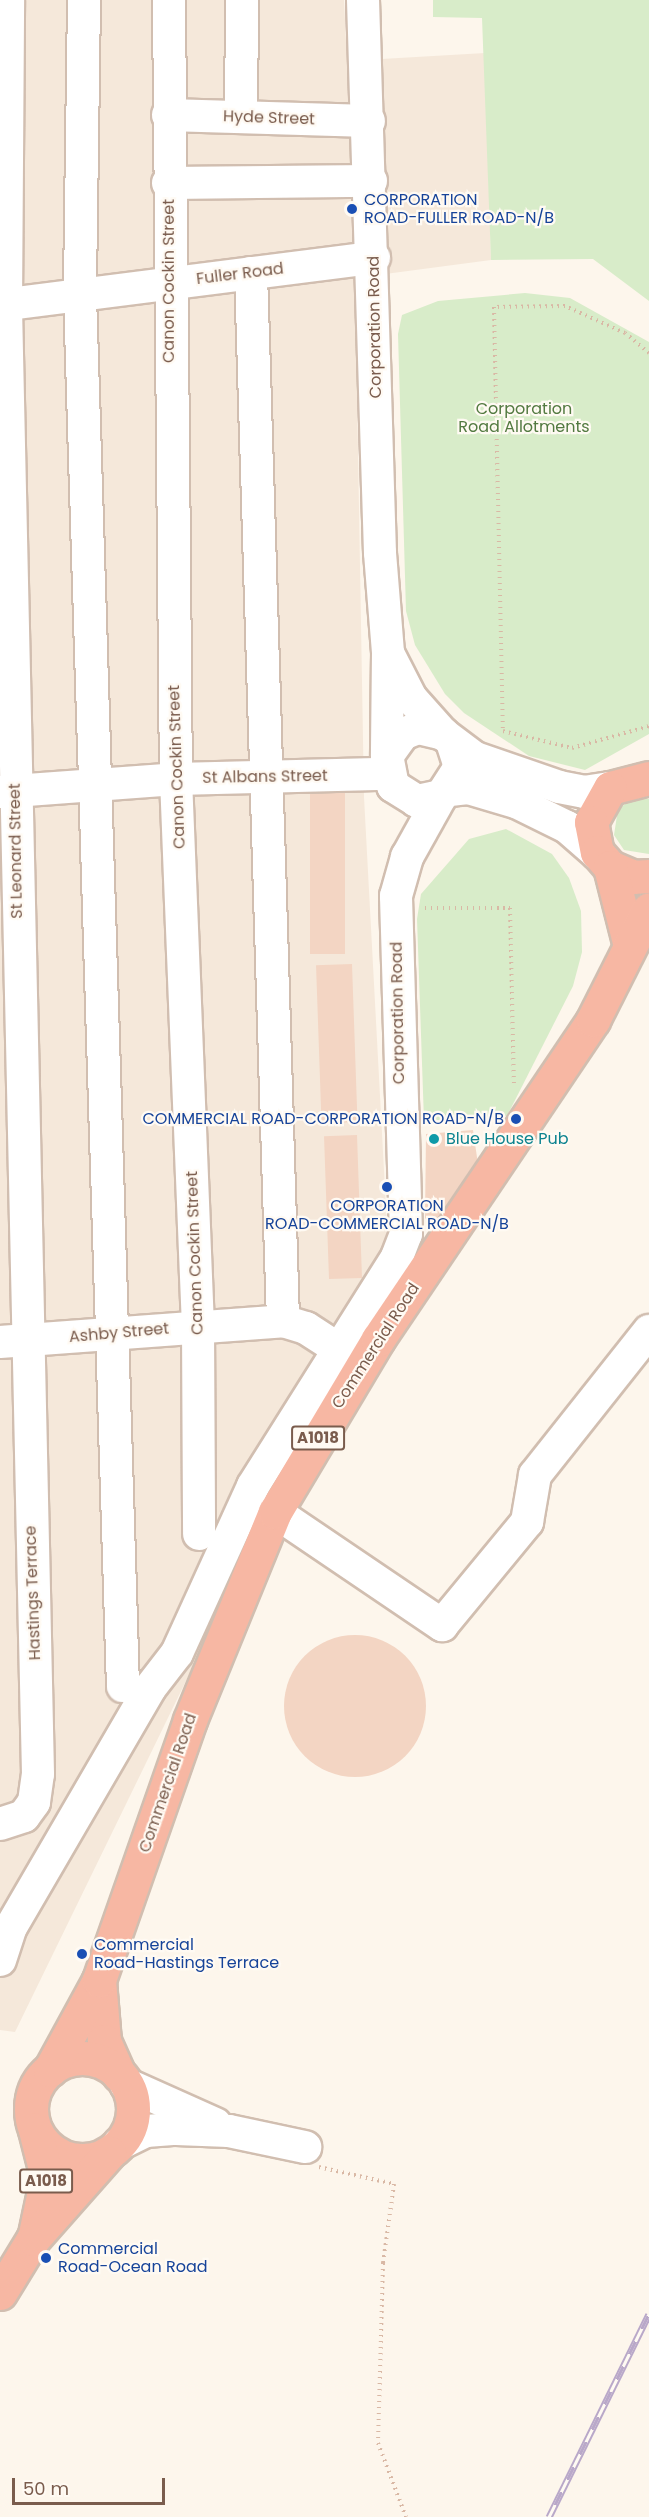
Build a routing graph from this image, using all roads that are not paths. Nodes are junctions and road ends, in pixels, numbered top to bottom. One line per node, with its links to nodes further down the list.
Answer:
1 (8, 0): 15 (street, St Leonard Street)
2 (84, 0): 14 (street)
3 (169, 0): 6 (street, Canon Cockin Street)
4 (242, 0): 7 (street)
5 (363, 0): 8 (street, Corporation Road)
6 (168, 115): 7 (street, Hyde Street); 10 (street, Canon Cockin Street)
7 (242, 117): 8 (street, Hyde Street)
8 (369, 120): 9 (street, Corporation Road)
9 (371, 181): 10 (street); 11 (street, Corporation Road)
10 (168, 183): 13 (street, Canon Cockin Street)
11 (374, 258): 12 (street, Fuller Road); 16 (street, Corporation Road)
12 (251, 273): 13 (street, Fuller Road); 19 (street)
13 (168, 284): 14 (street, Fuller Road); 21 (street, Canon Cockin Street)
14 (80, 295): 15 (street, Fuller Road); 22 (street)
15 (3, 304): 23 (street, St Leonard Street)
16 (388, 653): 17 (street, Corporation Road); 18 (street, Corporation Road)
17 (447, 738): 18 (street, Corporation Road); 20 (street, Corporation Road); 24 (street, Corporation Road)
18 (389, 772): 19 (street, St Albans Street); 24 (street); 25 (street, Corporation Road)
19 (268, 777): 21 (street, St Albans Street); 31 (street)
20 (636, 777): 26 (highway)
21 (176, 779): 22 (street, St Albans Street); 32 (street, Canon Cockin Street)
22 (96, 787): 23 (street, St Albans Street); 34 (street)
23 (7, 792): 35 (street, St Leonard Street)
24 (446, 793): 25 (street, Corporation Road); 26 (street)
25 (407, 857): 30 (street, Corporation Road)
26 (604, 861): 27 (highway); 29 (highway)
27 (649, 876)
28 (649, 909): 29 (highway, Commercial Road / A1018)
29 (629, 942): 37 (highway, Commercial Road / A1018)
30 (405, 1206): 36 (street, Commercial Road)
31 (283, 1321): 32 (street, Ashby Street); 36 (street, Ashby Street)
32 (198, 1326): 34 (street, Ashby Street); 38 (street, Canon Cockin Street)
33 (649, 1331): 37 (street)
34 (111, 1334): 35 (street, Ashby Street); 39 (street)
35 (14, 1342): 40 (street, Hastings Terrace)
36 (338, 1349): 41 (street, Commercial Road)
37 (275, 1512): 42 (highway, Commercial Road / A1018)
38 (199, 1534)
39 (123, 1686)
40 (0, 1824)
41 (0, 1960)
42 (99, 1980): 43 (highway, Commercial Road / A1018); 44 (highway, Commercial Road / A1018)
43 (50, 2070): 44 (highway); 45 (highway)
44 (123, 2079): 46 (street); 48 (highway)
45 (33, 2123): 48 (highway); 49 (highway, A1018)
46 (229, 2131): 47 (street); 48 (street)
47 (305, 2147)
48 (114, 2148): 49 (highway, A1018)
49 (33, 2239): 50 (highway, A1018)
50 (0, 2293)

